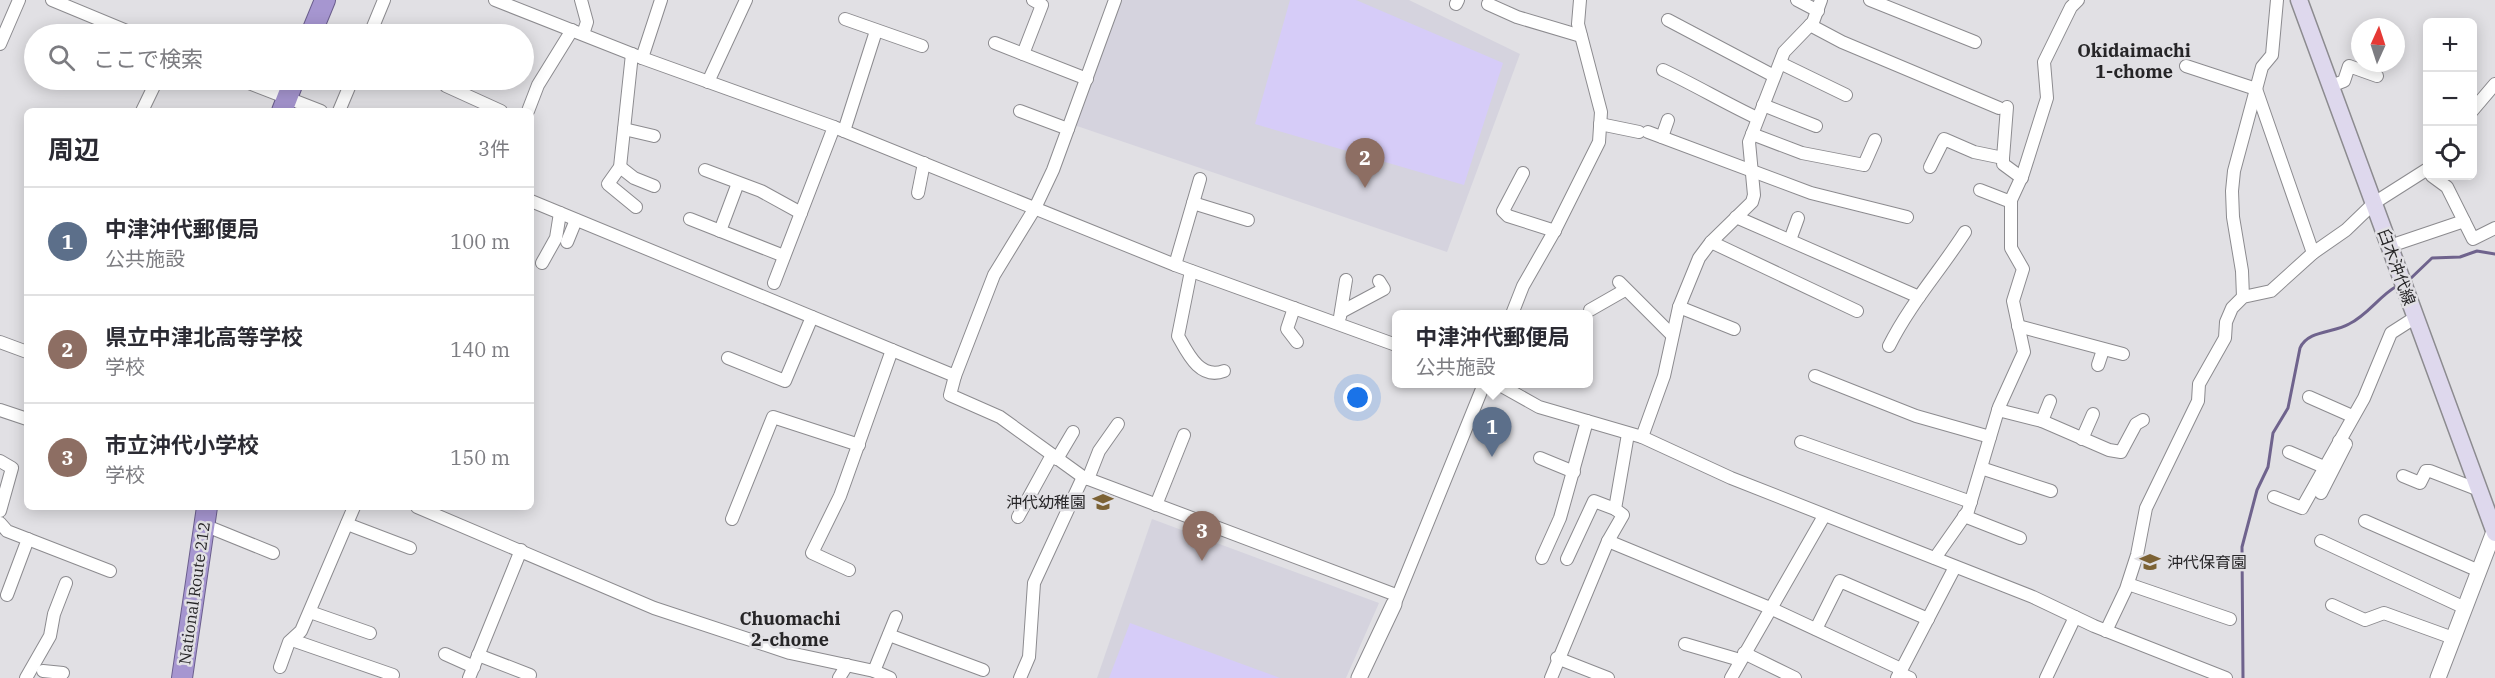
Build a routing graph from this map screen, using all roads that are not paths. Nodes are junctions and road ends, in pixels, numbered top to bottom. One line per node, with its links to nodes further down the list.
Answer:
1 (20, 0): 30 (street)
2 (54, 0): 21 (street)
3 (325, 0): 22 (highway)
4 (384, 0): 23 (street)
5 (495, 0): 26 (street)
6 (581, 0): 26 (street)
7 (661, 0): 33 (street)
8 (746, 0): 40 (street)
9 (1033, 0): 32 (street)
10 (1115, 0): 39 (street)
11 (1580, 0): 27 (street)
12 (1797, 0): 18 (street)
13 (1870, 0): 28 (street)
14 (2078, 0): 78 (street)
15 (2277, 0): 43 (street)
16 (2303, 3): 42 (main road, 臼木沖代線)
17 (1488, 4): 27 (street)
18 (1819, 5): 24 (street)
19 (845, 19): 25 (street)
20 (1668, 20): 37 (street)
21 (110, 24)
22 (315, 24)
23 (374, 24)
24 (1810, 25): 34 (street); 70 (street)
25 (876, 31): 31 (street); 64 (street)
26 (577, 32): 33 (street); 57 (street)
27 (1581, 36): 61 (street)
28 (1975, 42)
29 (995, 43): 32 (street)
30 (0, 44)
31 (922, 46)
32 (1023, 54): 39 (street)
33 (637, 56): 40 (street); 63 (street)
34 (1780, 63): 37 (street); 49 (street)
35 (2186, 66): 43 (street)
36 (1663, 70): 59 (street)
37 (1774, 76): 51 (street)
38 (2377, 76): 42 (street)
39 (1087, 80): 65 (street)
40 (708, 82): 64 (street)
41 (2495, 84): 52 (street)
42 (2331, 86): 88 (main road, 臼木沖代線)
43 (2256, 89): 108 (street); 117 (street)
44 (152, 90): 53 (street)
45 (258, 90): 50 (street)
46 (290, 90): 50 (highway)
47 (348, 90): 55 (street)
48 (455, 90): 56 (street)
49 (1846, 95)
50 (284, 105): 54 (street)
51 (1763, 105): 59 (street); 62 (street)
52 (2477, 105)
53 (143, 108)
54 (302, 108)
55 (340, 108)
56 (494, 108)
57 (529, 108)
58 (1020, 111): 65 (street)
59 (1758, 118): 66 (street)
60 (1668, 120): 68 (street)
61 (1600, 124): 68 (street); 102 (street)
62 (1816, 126)
63 (624, 129): 67 (street); 72 (street)
64 (839, 129): 71 (street); 92 (street)
65 (1068, 129): 90 (street)
66 (1752, 134): 69 (street); 75 (street)
67 (654, 136)
68 (1662, 137): 75 (street)
69 (1875, 140)
70 (2003, 158): 73 (street); 78 (street)
71 (924, 163): 84 (street); 90 (street)
72 (620, 167): 82 (street); 89 (street)
73 (1930, 167)
74 (705, 170): 81 (street)
75 (1751, 172): 93 (street); 94 (street)
76 (1523, 173): 102 (street)
77 (2423, 174): 88 (street)
78 (2022, 178): 86 (street)
79 (1200, 179): 87 (street)
80 (2439, 180): 99 (street)
81 (738, 183): 92 (street); 101 (street)
82 (654, 186)
83 (1980, 190): 86 (street)
84 (918, 194)
85 (534, 202): 91 (street)
86 (2011, 202): 126 (street)
87 (1193, 203): 98 (street); 111 (street)
88 (2374, 203): 107 (main road, 臼木沖代線); 108 (street)
89 (636, 207)
90 (1035, 208): 111 (street); 140 (street)
91 (560, 213): 97 (street); 110 (street)
92 (801, 213): 109 (street)
93 (1736, 217): 104 (street); 106 (street)
94 (1907, 217)
95 (1798, 218): 104 (street)
96 (690, 219): 101 (street)
97 (576, 220): 105 (street); 123 (street)
98 (1248, 220)
99 (2464, 221): 100 (street); 107 (street)
100 (2495, 228)
101 (720, 231): 109 (street)
102 (1554, 231): 120 (street)
103 (1965, 232): 116 (street)
104 (1790, 240): 116 (street)
105 (567, 242)
106 (1711, 242): 118 (street); 122 (street)
107 (2390, 246): 124 (main road, 臼木沖代線)
108 (2313, 253): 117 (street)
109 (784, 256): 115 (street)
110 (542, 263)
111 (1175, 265): 112 (street)
112 (1191, 271): 119 (street); 139 (street)
113 (1346, 280): 125 (street)
114 (1379, 281): 125 (street)
115 (774, 283)
116 (1918, 297): 129 (street)
117 (2243, 297): 207 (street)
118 (1679, 307): 127 (street); 128 (street)
119 (1294, 308): 125 (street); 131 (street)
120 (1514, 310)
121 (1590, 310): 128 (street)
122 (1857, 310)
123 (812, 317): 133 (street); 137 (street)
124 (2416, 317): 149 (street); 173 (main road, 臼木沖代線)
125 (1340, 318): 132 (street)
126 (2018, 326): 134 (street); 147 (street)
127 (1734, 329)
128 (1672, 335): 158 (street)
129 (1889, 338)
130 (0, 342): 135 (street)
131 (1297, 342)
132 (1392, 343)
133 (892, 350): 140 (street); 163 (street)
134 (2103, 350): 136 (street); 138 (street)
135 (24, 351)
136 (2123, 354)
137 (728, 358)
138 (2098, 365)
139 (1224, 371)
140 (955, 376): 165 (street)
141 (1815, 376): 159 (street)
142 (1482, 388): 209 (street)
143 (1505, 388): 152 (street)
144 (2308, 397): 149 (street)
145 (2050, 402): 153 (street)
146 (0, 410): 150 (street)
147 (1998, 410): 153 (street); 159 (street)
148 (2093, 414): 160 (street)
149 (2352, 416): 161 (street)
150 (24, 418)
151 (2143, 420): 160 (street)
152 (1587, 421): 156 (street); 170 (street)
153 (2042, 421): 160 (street)
154 (1118, 424): 172 (street)
155 (1073, 432): 165 (street)
156 (1628, 434): 158 (street); 179 (street)
157 (1184, 435): 178 (street)
158 (1642, 437): 184 (street)
159 (1990, 437): 169 (street)
160 (2082, 439)
161 (2339, 441): 168 (street); 175 (street)
162 (1801, 442): 177 (street)
163 (859, 446): 187 (street); 203 (street)
164 (2289, 452): 168 (street)
165 (1055, 457): 172 (street); 186 (street)
166 (1540, 458): 170 (street)
167 (0, 461): 182 (street)
168 (2324, 467): 176 (street)
169 (1981, 468): 174 (street); 177 (street)
170 (1574, 472): 199 (street)
171 (2403, 476): 173 (street)
172 (1086, 478): 178 (street); 243 (street)
173 (2479, 490): 191 (main road, 臼木沖代線)
174 (2051, 492)
175 (2321, 493)
176 (2274, 497)
177 (1971, 502): 185 (street)
178 (1156, 505): 209 (street)
179 (1615, 509): 194 (street); 201 (street)
180 (353, 510): 190 (street)
181 (424, 510): 197 (street)
182 (0, 511)
183 (205, 516): 198 (street); 240 (highway, National Route 212)
184 (1824, 516): 200 (street); 211 (street)
185 (1964, 516): 192 (street); 200 (street)
186 (1018, 517)
187 (732, 519)
188 (2365, 521): 205 (street)
189 (0, 523): 193 (street)
190 (347, 524): 196 (street); 213 (street)
191 (2495, 531): 205 (street)
192 (2020, 538)
193 (28, 539): 204 (street); 208 (street)
194 (1608, 541): 211 (street); 227 (street)
195 (2321, 541): 212 (street)
196 (410, 548)
197 (521, 550): 228 (street); 230 (street)
198 (273, 553)
199 (1542, 558)
200 (1935, 558): 202 (street)
201 (1567, 560)
202 (1955, 567): 215 (street); 217 (street)
203 (849, 570)
204 (110, 571)
205 (2478, 571): 212 (street)
206 (66, 583): 239 (street)
207 (2128, 584): 216 (street); 219 (street)
208 (7, 595)
209 (1395, 600): 244 (street)
210 (2332, 605): 222 (street)
211 (1770, 608): 218 (street); 226 (street)
212 (2465, 608): 222 (street)
213 (310, 612): 220 (street); 223 (street)
214 (896, 617): 221 (street)
215 (2075, 617): 219 (street); 249 (street)
216 (2230, 619)
217 (1928, 620): 218 (street); 238 (street)
218 (1816, 629): 238 (street)
219 (2106, 631): 250 (street)
220 (370, 633)
221 (889, 635): 232 (street); 233 (street)
222 (2453, 639): 251 (street)
223 (292, 640): 229 (street); 235 (street)
224 (1685, 644): 226 (street)
225 (445, 654): 230 (street)
226 (1742, 656): 247 (street); 248 (street)
227 (1557, 658): 245 (street); 246 (street)
228 (847, 666): 233 (street); 241 (street)
229 (280, 667)
230 (474, 667): 237 (street)
231 (43, 670): 234 (street)
232 (983, 670)
233 (874, 672): 242 (street)
234 (63, 673)
235 (379, 674): 236 (street)
236 (393, 675)
237 (530, 675)
238 (1902, 675)
239 (26, 678)
240 (182, 678)
241 (838, 678)
242 (890, 678)
243 (1020, 678)
244 (1359, 678)
245 (1551, 678)
246 (1608, 678)
247 (1731, 678)
248 (1796, 678)
249 (2046, 678)
250 (2226, 678)
251 (2438, 678)

